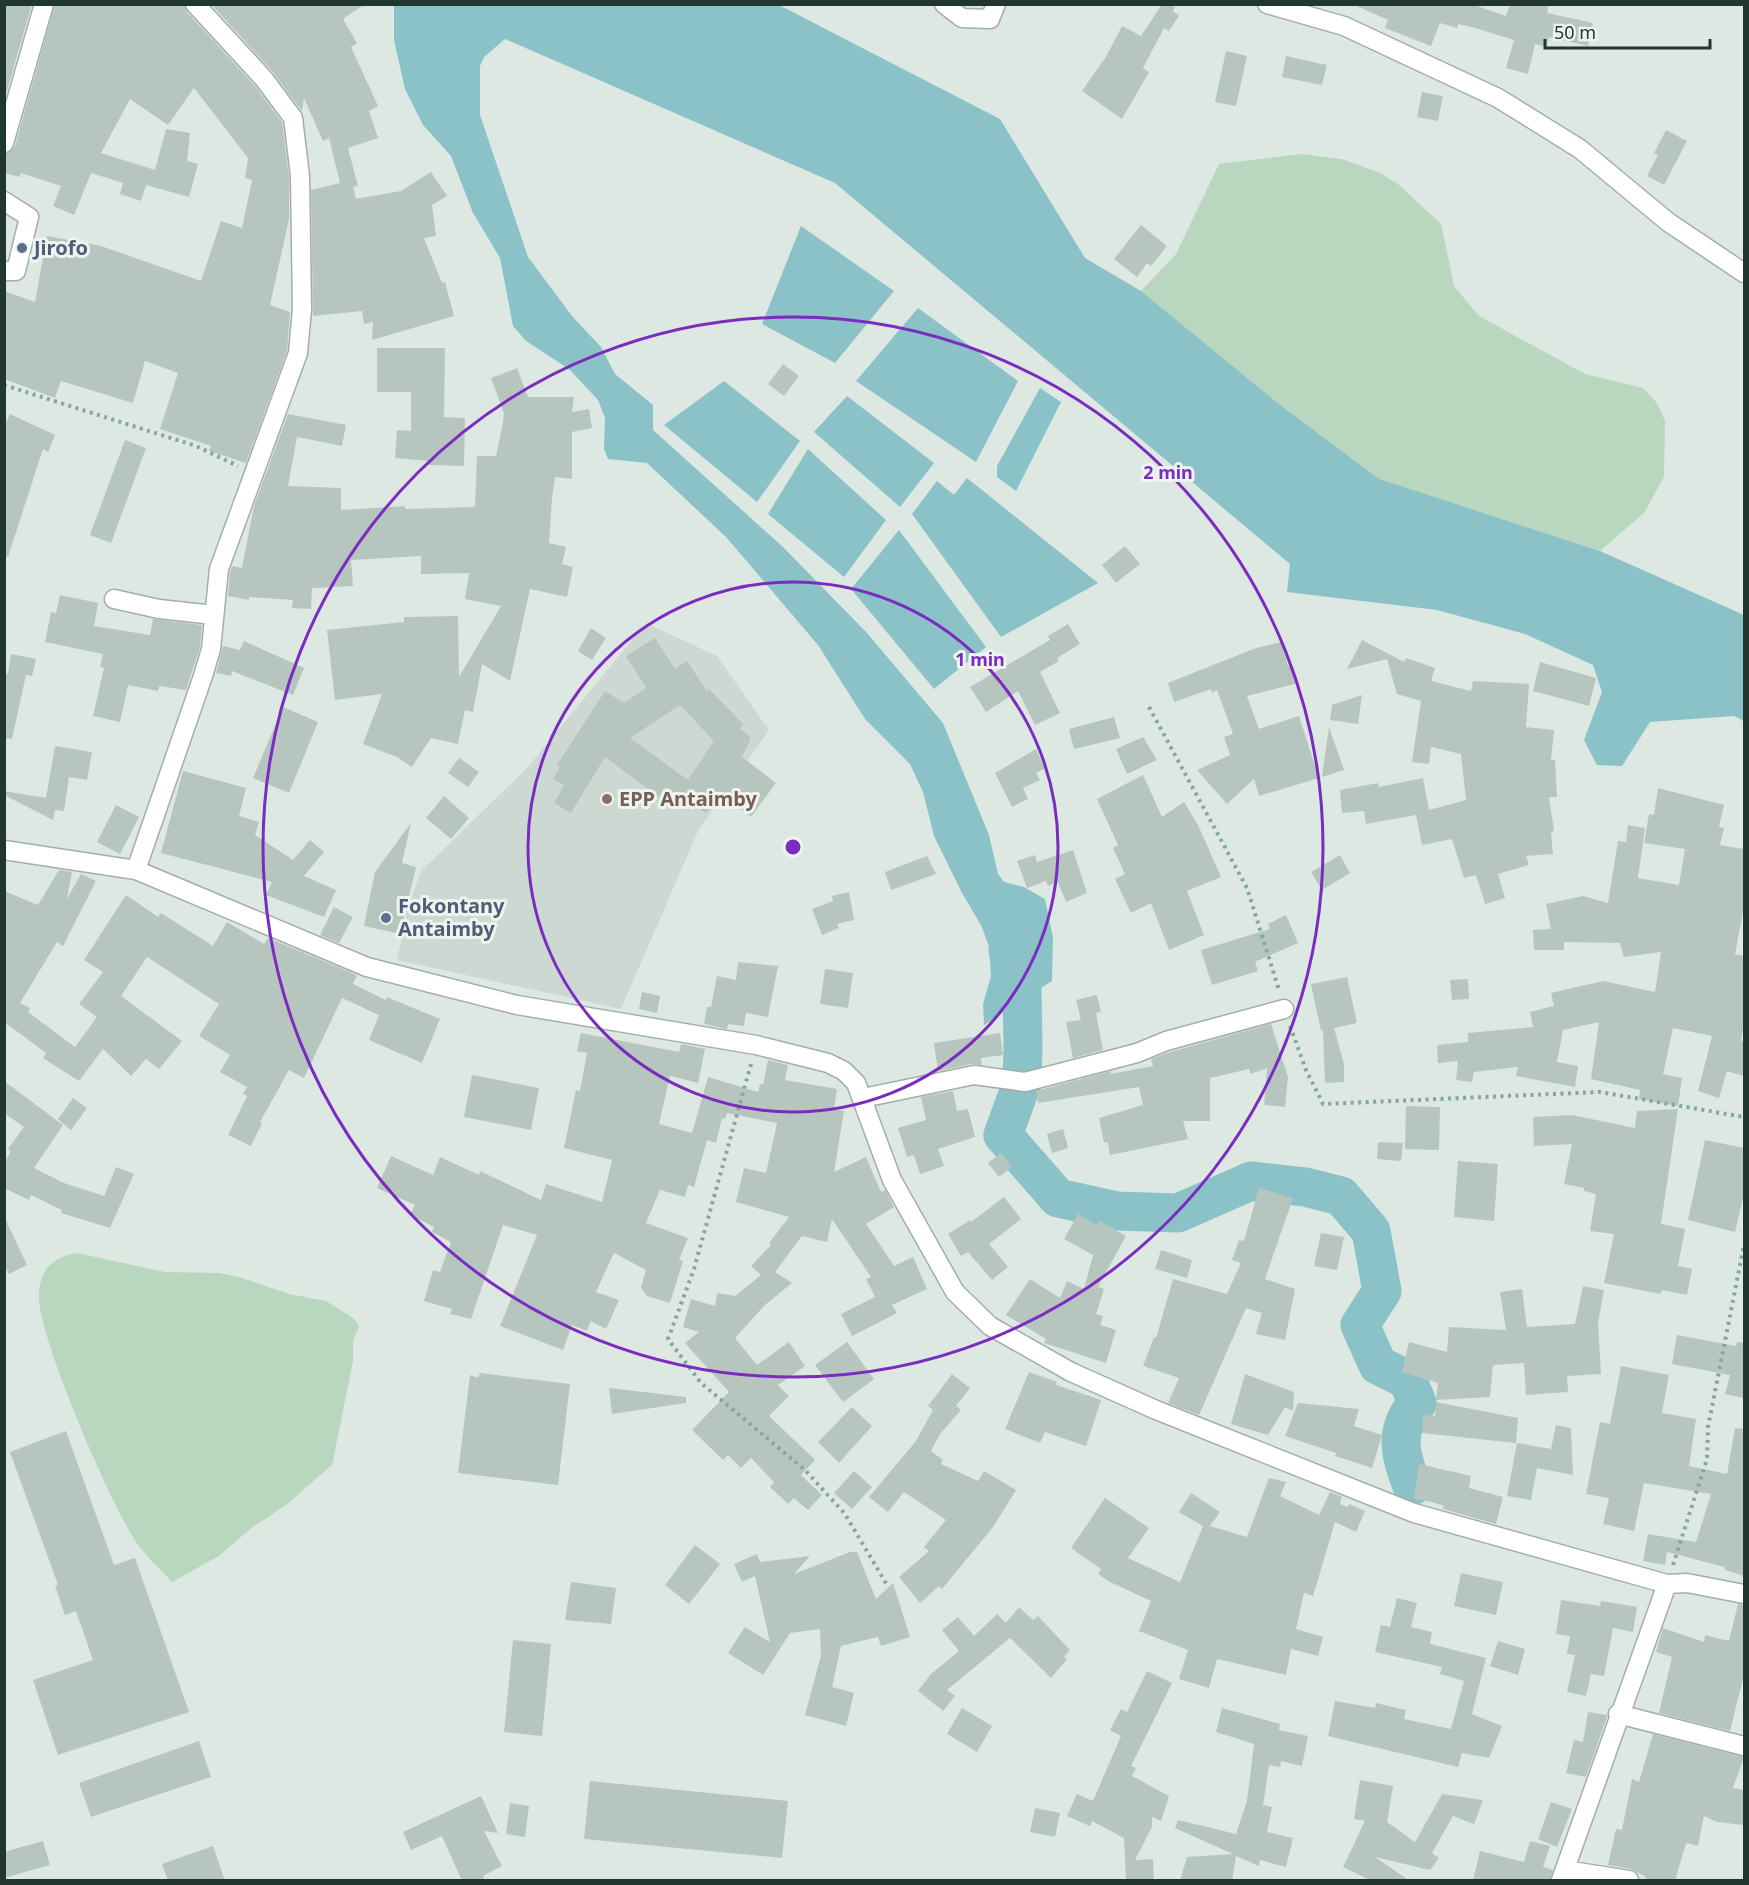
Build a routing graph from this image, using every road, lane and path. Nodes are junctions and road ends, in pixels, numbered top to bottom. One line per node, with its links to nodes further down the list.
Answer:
1 (44, 4): 6 (street)
2 (195, 4): 11 (street)
3 (944, 4): 4 (street)
4 (996, 4)
5 (1267, 4): 9 (street)
6 (4, 143)
7 (4, 201): 8 (street)
8 (4, 271)
9 (1744, 273)
10 (4, 385): 11 (path)
11 (253, 473): 13 (street)
12 (114, 599): 13 (street)
13 (214, 615): 16 (street)
14 (1149, 707): 17 (path)
15 (4, 850): 16 (street)
16 (136, 870): 18 (street)
17 (1284, 1009): 19 (street); 20 (path)
18 (756, 1044): 19 (street); 23 (path)
19 (863, 1098): 22 (street)
20 (1744, 1117)
21 (1744, 1245): 22 (path)
22 (1667, 1584): 24 (street); 25 (street)
23 (887, 1585)
24 (1744, 1594)
25 (1618, 1714): 26 (street); 27 (street)
26 (1744, 1746)
27 (1563, 1875): 28 (street)
28 (1629, 1881)

